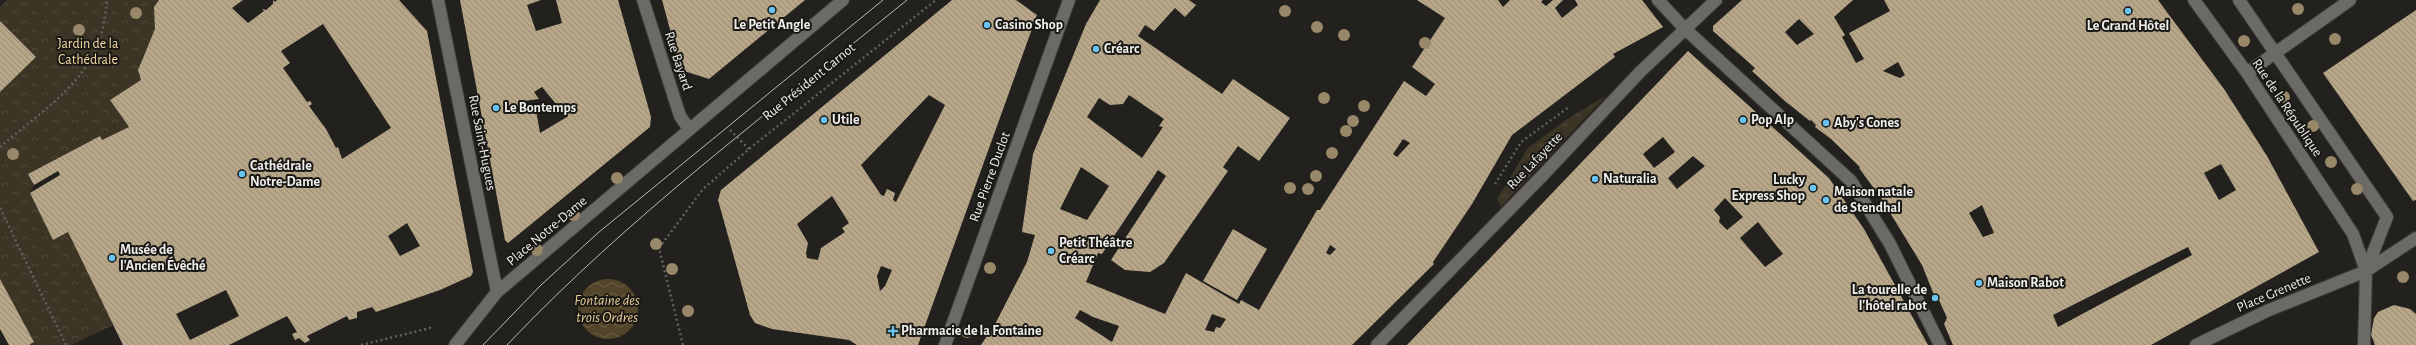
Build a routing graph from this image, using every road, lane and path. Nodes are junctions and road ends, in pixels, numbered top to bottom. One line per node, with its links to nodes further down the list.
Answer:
1 (107, 0): 16 (path)
2 (438, 0): 20 (street, Rue Saint-Hugues)
3 (643, 0): 15 (street, Rue Bayard)
4 (843, 0): 15 (street)
5 (936, 0): 25 (path, Rue Président Carnot)
6 (1069, 0): 26 (street, Rue Pierre Duclot)
7 (1658, 0): 12 (street)
8 (1716, 0): 12 (street, Rue Lafayette)
9 (2194, 0): 14 (street, Rue de la République)
10 (2240, 0): 13 (street, Rue de la République)
11 (2350, 0): 13 (street)
12 (1684, 28): 27 (street, Rue Lafayette); 28 (street)
13 (2275, 51): 14 (street); 19 (street, Rue de la République)
14 (2247, 73): 19 (street, Rue de la République)
15 (689, 129): 20 (street, Place Notre-Dame)
16 (0, 147)
17 (0, 208): 22 (path)
18 (2416, 238): 19 (street, Place Grenette)
19 (2366, 271): 29 (street, Place Grenette); 30 (street)
20 (498, 292): 24 (street, Place Notre-Dame)
21 (435, 334): 23 (path)
22 (66, 345)
23 (361, 345)
24 (455, 345)
25 (683, 345)
26 (945, 345)
27 (1377, 345)
28 (1940, 345)
29 (2196, 345)
30 (2364, 345)

